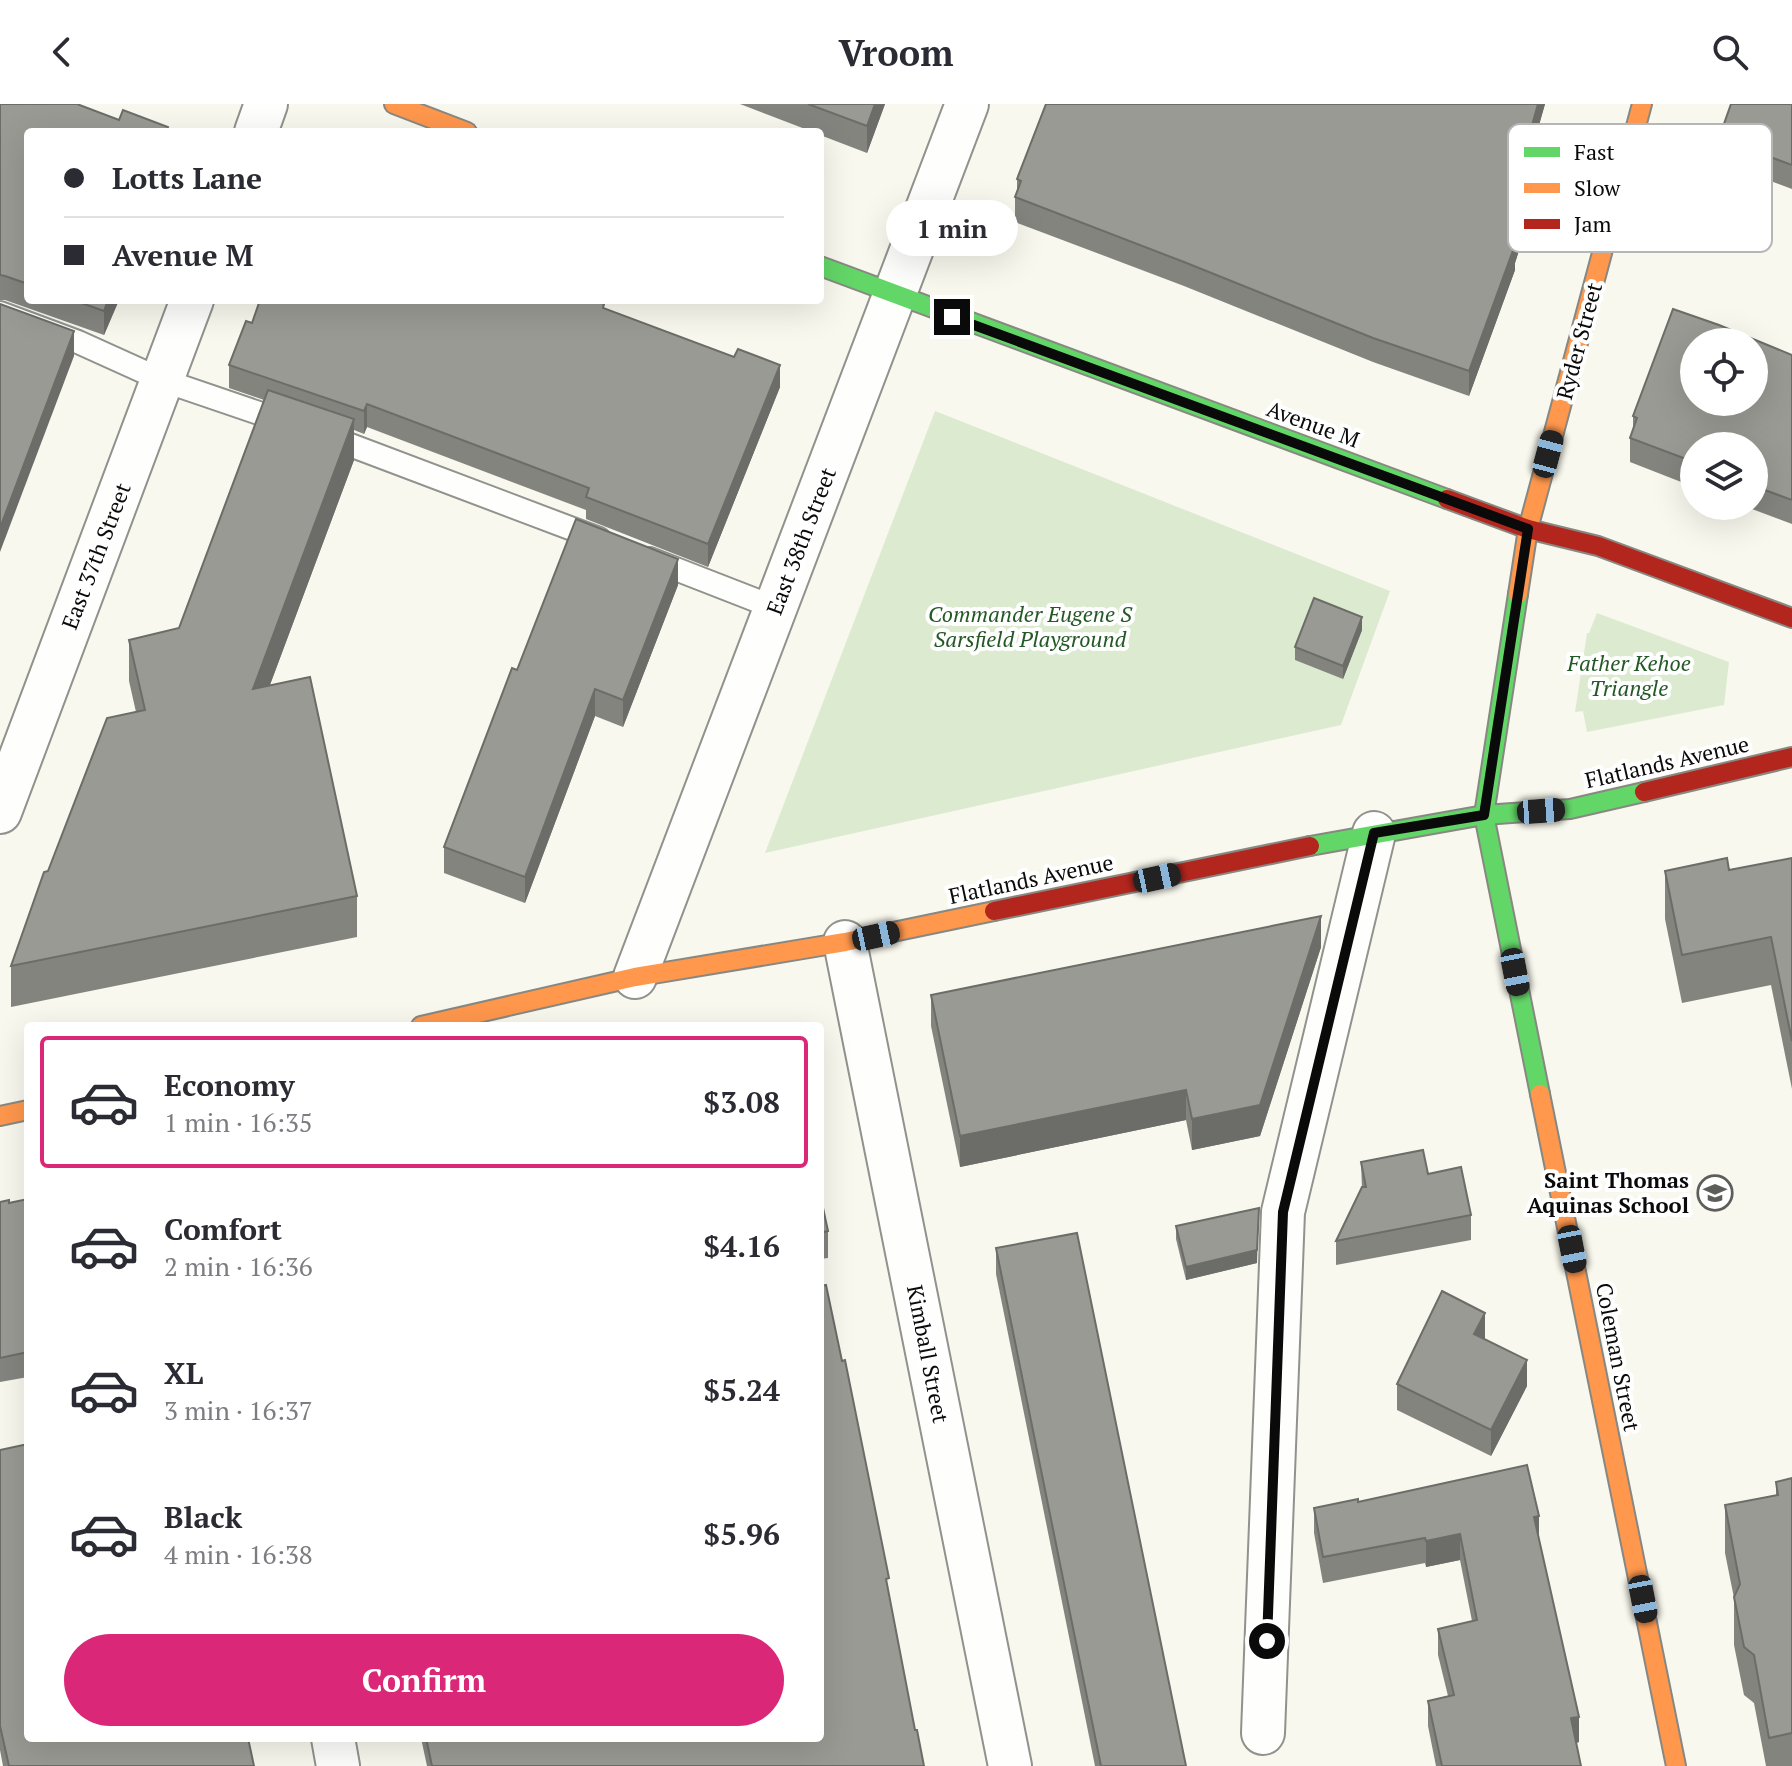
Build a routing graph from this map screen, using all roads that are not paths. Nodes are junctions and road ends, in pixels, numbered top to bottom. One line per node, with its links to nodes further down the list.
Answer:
1 (266, 104): 6 (street)
2 (394, 104): 7 (main road)
3 (967, 104): 10 (street, East 38th Street)
4 (1642, 104): 5 (main road, Ryder Street)
5 (1637, 124)
6 (257, 128)
7 (457, 128)
8 (1602, 252): 14 (main road, Ryder Street)
9 (824, 268): 10 (main road, Avenue M)
10 (895, 295): 14 (main road, Avenue M); 15 (street, East 38th Street)
11 (190, 304): 13 (street, East 37th Street)
12 (0, 313): 13 (lane)
13 (162, 380): 15 (lane); 18 (street, East 37th Street)
14 (1528, 529): 16 (main road, Avenue M); 19 (main road, Ryder Street)
15 (776, 608): 22 (street, East 38th Street)
16 (1792, 618)
17 (1792, 757): 19 (main road, Flatlands Avenue)
18 (0, 812)
19 (1484, 815): 20 (main road, Flatlands Avenue); 30 (main road, Coleman Street)
20 (1374, 833): 21 (main road, Flatlands Avenue); 26 (street)
21 (845, 942): 22 (main road, Flatlands Avenue); 29 (street, Kimball Street)
22 (635, 977): 23 (main road, Flatlands Avenue)
23 (438, 1022)
24 (24, 1111): 25 (main road)
25 (0, 1116)
26 (1263, 1733)
27 (334, 1742): 28 (street)
28 (338, 1766)
29 (1010, 1766)
30 (1676, 1766)

